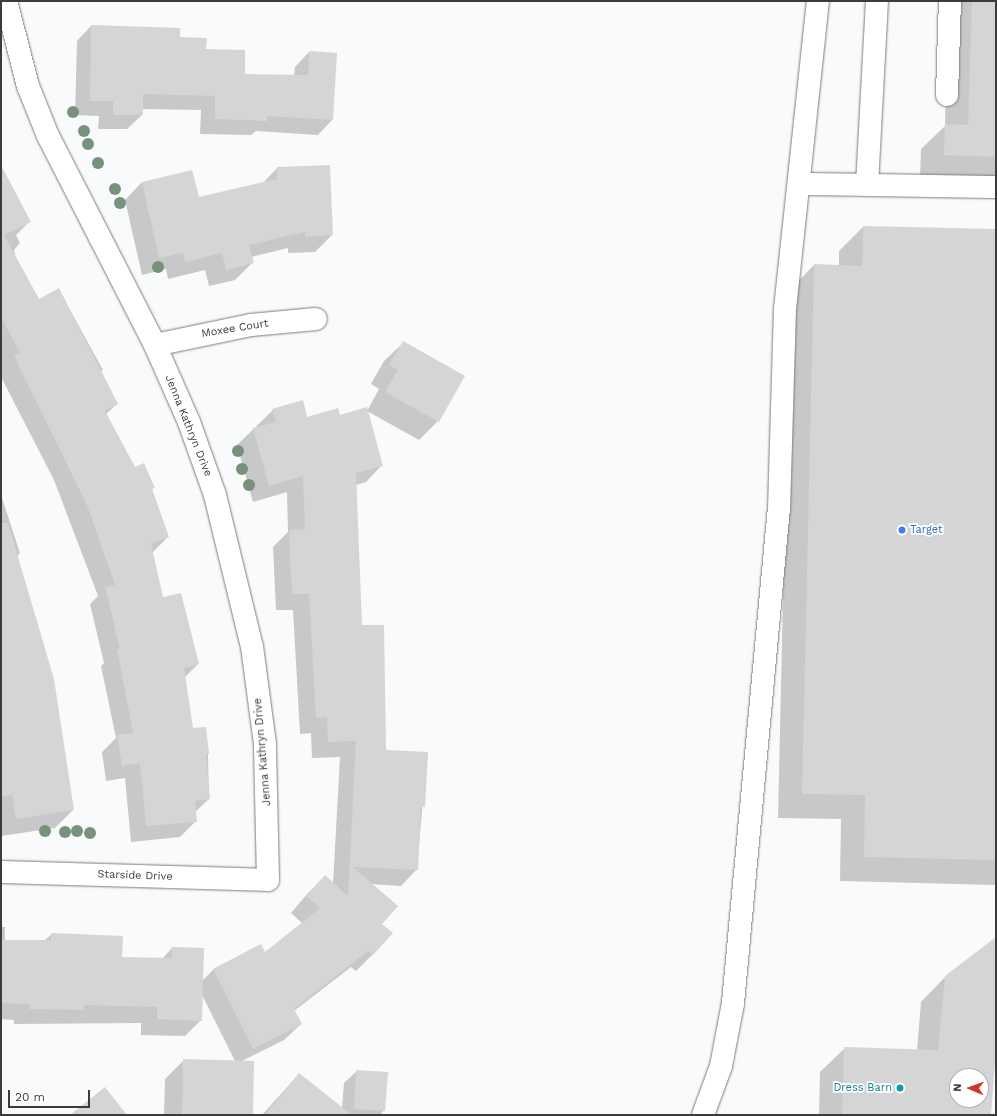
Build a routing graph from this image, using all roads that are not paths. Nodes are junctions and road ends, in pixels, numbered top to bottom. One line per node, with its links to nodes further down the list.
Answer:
1 (6, 1): 10 (street, Jenna Kathryn Drive)
2 (818, 1): 6 (street)
3 (877, 1): 7 (street)
4 (950, 1): 5 (street)
5 (947, 95)
6 (799, 184): 7 (street); 13 (street)
7 (867, 185): 8 (street)
8 (996, 187)
9 (316, 319): 10 (street, Moxee Court)
10 (155, 345): 12 (street, Jenna Kathryn Drive)
11 (1, 872): 12 (street, Starside Drive)
12 (268, 880)
13 (703, 1115)

